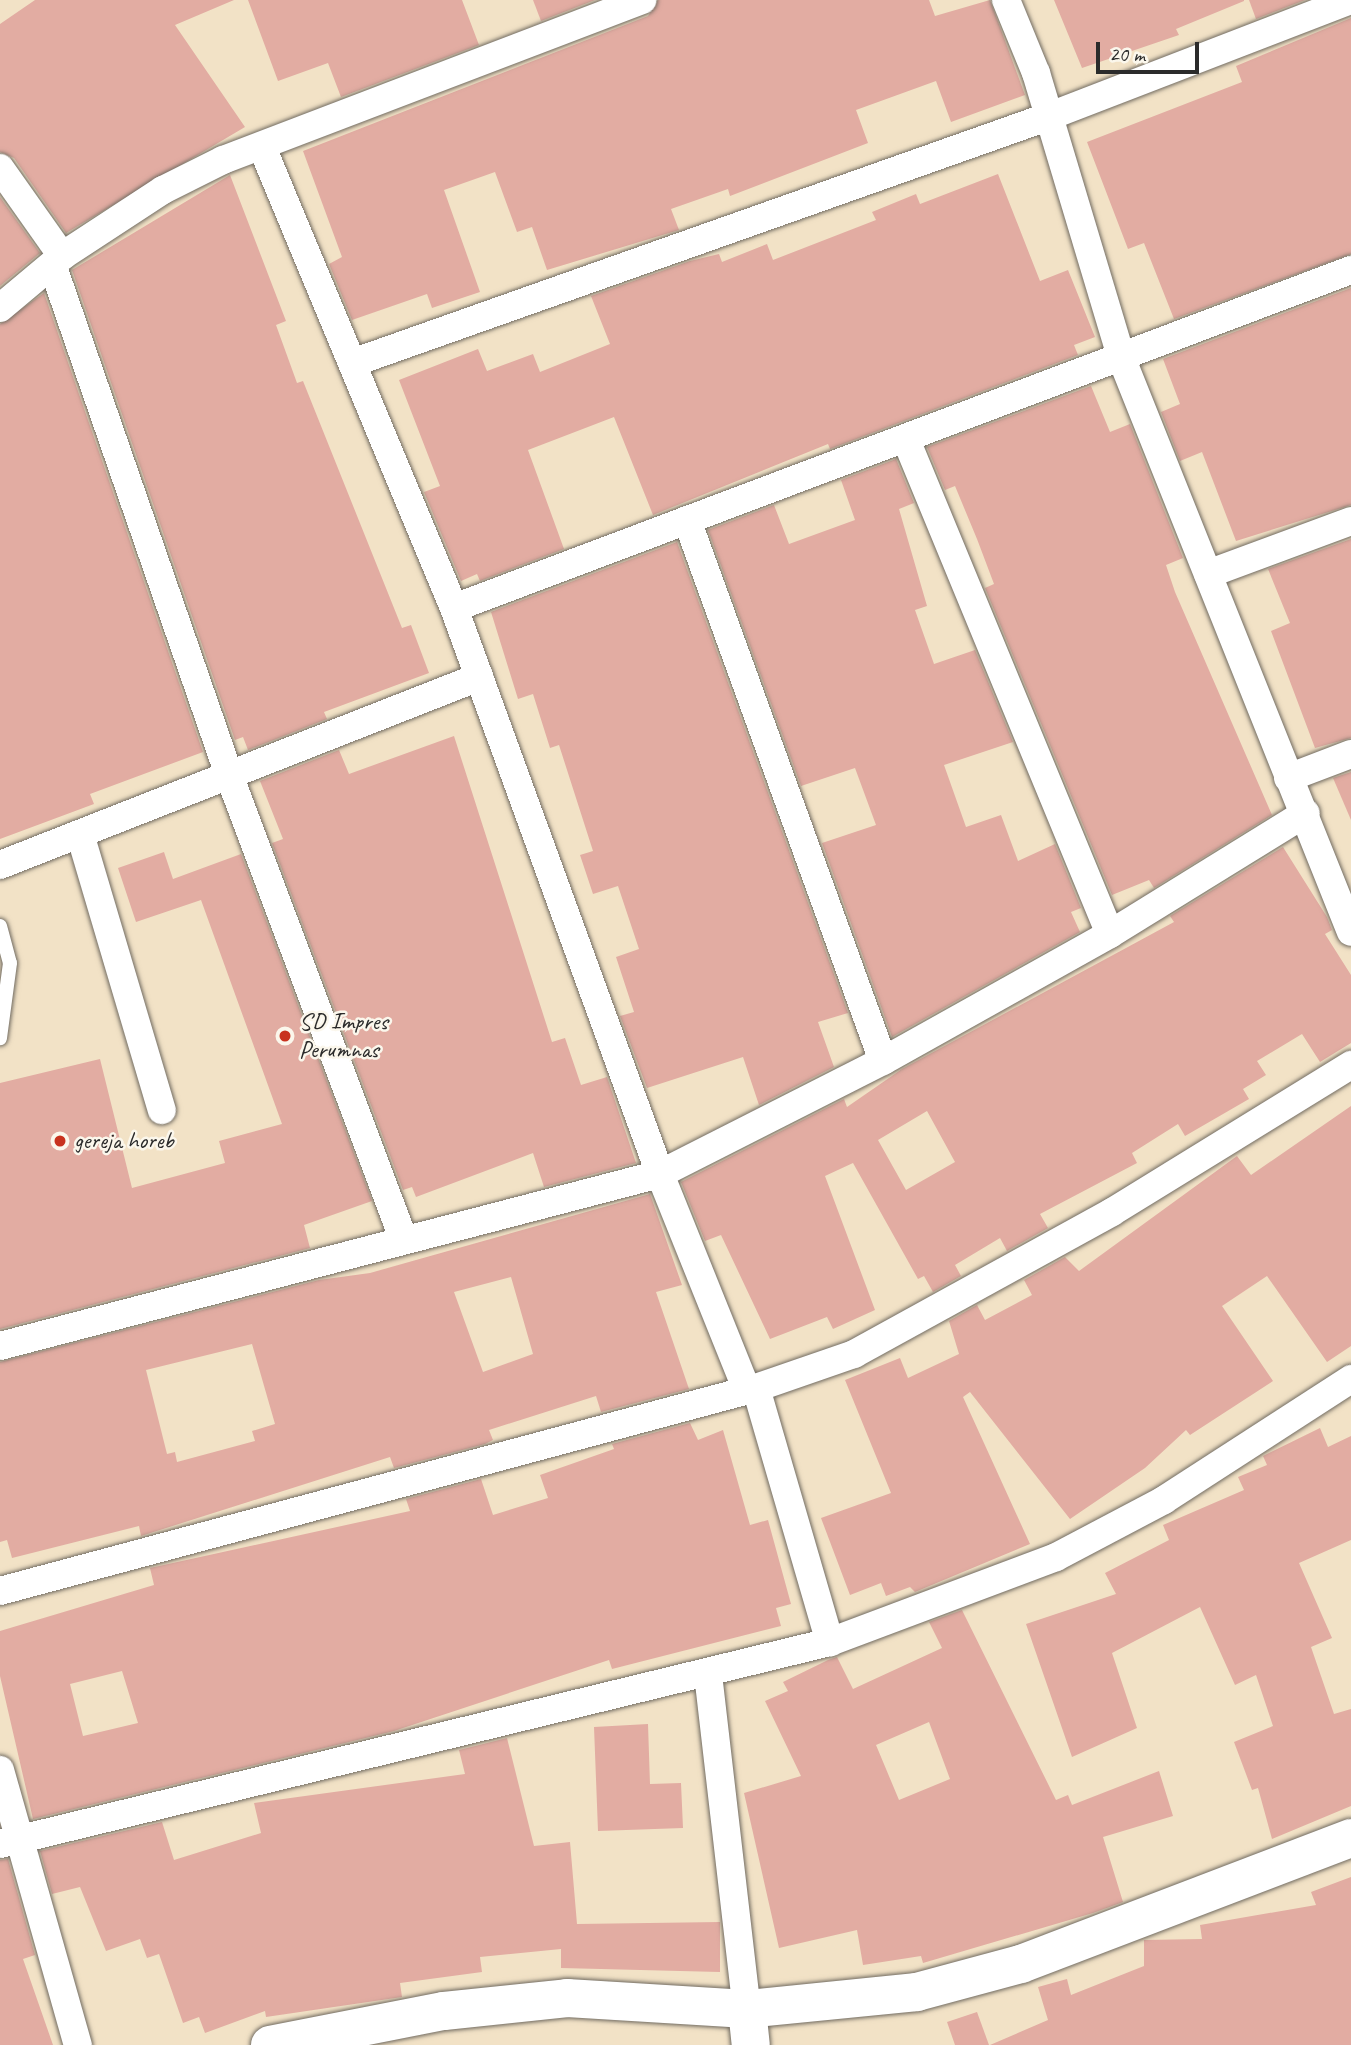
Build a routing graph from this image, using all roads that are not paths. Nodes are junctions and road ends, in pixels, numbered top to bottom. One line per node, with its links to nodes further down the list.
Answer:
1 (642, 0): 5 (street)
2 (1006, 0): 4 (street)
3 (1350, 0): 4 (street)
4 (1050, 116): 10 (street); 11 (street)
5 (262, 147): 7 (street); 11 (street)
6 (0, 168): 7 (street)
7 (58, 261): 9 (street); 19 (street)
8 (1351, 270): 10 (street)
9 (0, 308)
10 (1121, 356): 12 (street); 15 (street)
11 (355, 362): 16 (street)
12 (907, 442): 13 (street); 26 (street)
13 (687, 520): 16 (street); 28 (street)
14 (1351, 521): 15 (street)
15 (1208, 575): 20 (street)
16 (454, 608): 17 (street)
17 (480, 677): 19 (street); 31 (street)
18 (1351, 754): 20 (street)
19 (229, 775): 22 (street); 32 (street)
20 (1288, 778): 21 (street)
21 (1306, 813): 25 (street); 26 (street)
22 (80, 834): 23 (street); 30 (street)
23 (1, 861)
24 (0, 926): 27 (lane)
25 (1351, 932)
26 (1110, 934): 28 (street)
27 (0, 1038)
28 (883, 1062): 31 (street)
29 (1351, 1065): 35 (street)
30 (162, 1110)
31 (660, 1174): 32 (street); 35 (street)
32 (402, 1237): 33 (street)
33 (0, 1346)
34 (1351, 1379): 37 (street)
35 (752, 1389): 36 (street); 37 (street)
36 (0, 1591)
37 (830, 1642): 38 (street)
38 (708, 1674): 41 (street); 42 (street)
39 (0, 1770): 41 (street)
40 (1351, 1838): 42 (street)
41 (10, 1842): 43 (street)
42 (749, 2027): 44 (street)
43 (78, 2045)
44 (270, 2045)

